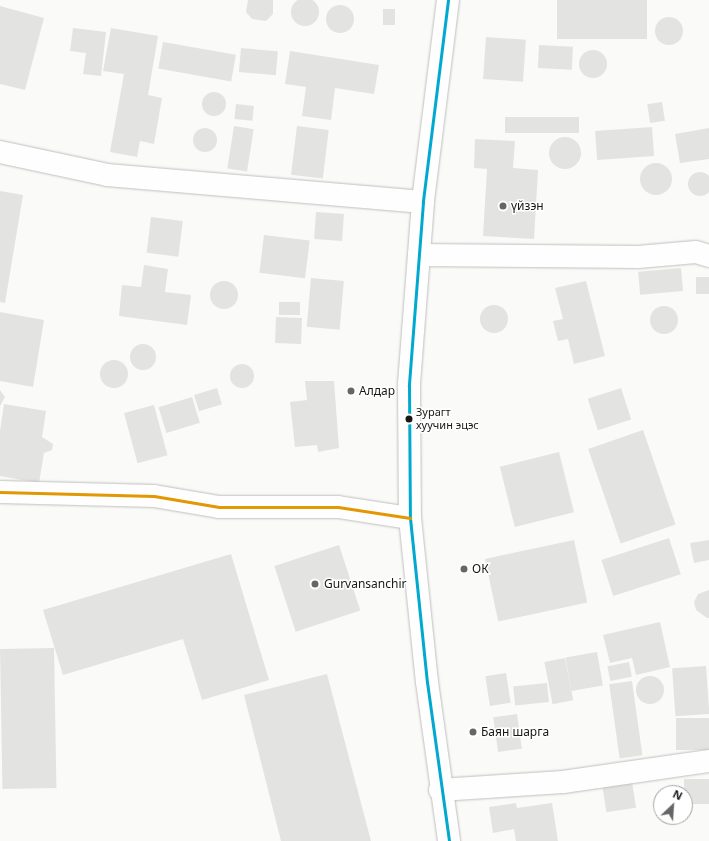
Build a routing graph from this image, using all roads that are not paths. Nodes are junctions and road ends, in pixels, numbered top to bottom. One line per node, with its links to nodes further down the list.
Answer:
1 (448, 0): 3 (street)
2 (0, 152): 3 (street)
3 (423, 202): 4 (street)
4 (419, 255): 5 (street); 7 (street)
5 (709, 256)
6 (0, 492): 7 (street)
7 (410, 518): 9 (street)
8 (709, 761): 9 (street)
9 (440, 790): 10 (street)
10 (449, 841)

